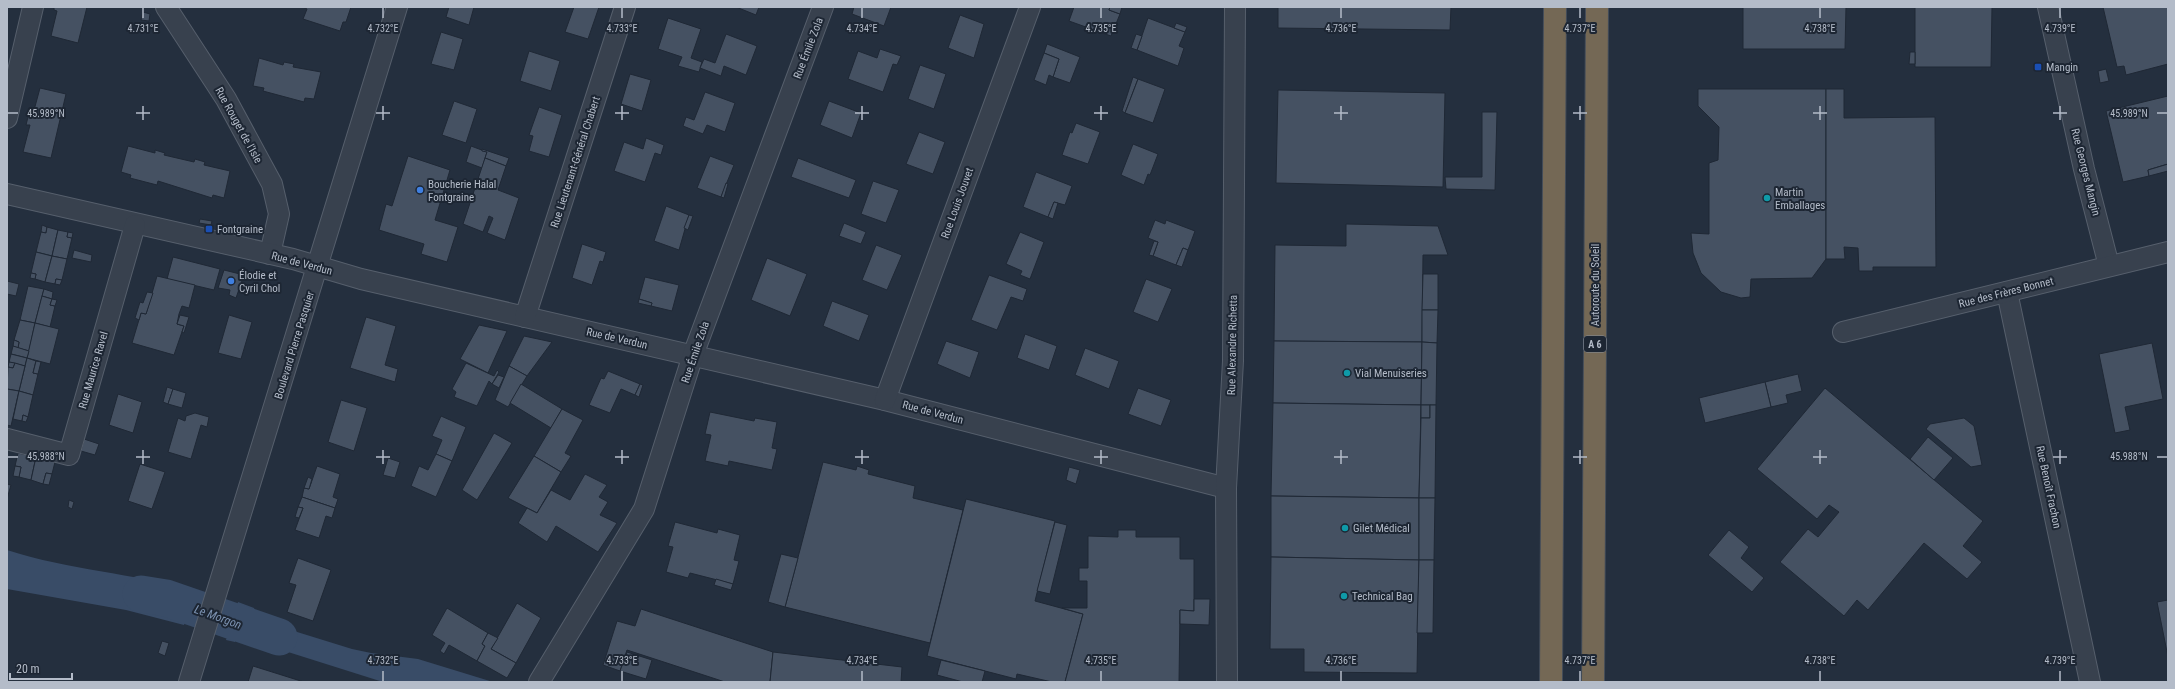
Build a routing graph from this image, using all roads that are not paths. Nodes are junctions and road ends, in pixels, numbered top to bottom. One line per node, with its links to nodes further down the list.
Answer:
1 (33, 7): 11 (street)
2 (166, 7): 15 (street, Rue Rouget de l'Isle)
3 (397, 7): 16 (street, Boulevard Pierre Pasquier)
4 (625, 7): 19 (street, Rue Lieutenant-Général Chabert)
5 (823, 7): 21 (street, Rue Émile Zola)
6 (1030, 7): 22 (street, Rue Louis Jouvet)
7 (1235, 7): 24 (street, Rue Alexandre Richetta)
8 (1555, 7): 28 (highway)
9 (1597, 7): 29 (highway, Autoroute du Soleil / A 6)
10 (2048, 7): 17 (street, Rue Georges Mangin)
11 (7, 118)
12 (7, 194): 13 (street, Rue de Verdun)
13 (135, 225): 15 (street, Rue de Verdun); 23 (street, Rue Maurice Ravel)
14 (2168, 252): 17 (street, Rue des Frères Bonnet)
15 (270, 254): 16 (street, Rue de Verdun)
16 (318, 266): 19 (street, Rue de Verdun); 25 (street, Boulevard Pierre Pasquier)
17 (2109, 266): 18 (street, Rue des Frères Bonnet)
18 (2007, 292): 20 (street, Rue des Frères Bonnet); 30 (street, Rue Benoît Frachon)
19 (525, 317): 21 (street, Rue de Verdun)
20 (1843, 332)
21 (693, 355): 22 (street, Rue de Verdun); 26 (street, Rue Émile Zola)
22 (884, 400): 24 (street, Rue de Verdun)
23 (7, 440)
24 (1226, 488): 27 (street, Rue Alexandre Richetta)
25 (189, 682)
26 (539, 682)
27 (1227, 682)
28 (1551, 682)
29 (1593, 682)
30 (2090, 682)

